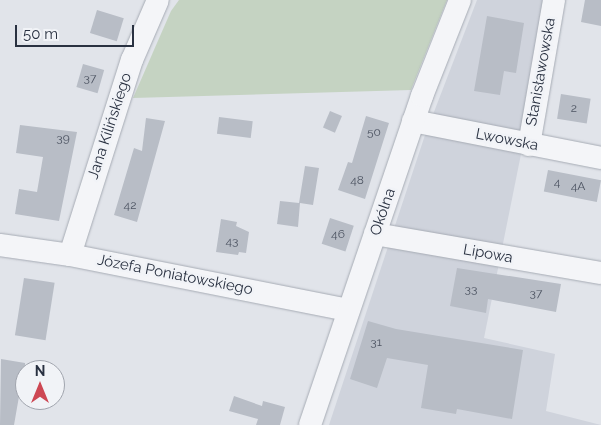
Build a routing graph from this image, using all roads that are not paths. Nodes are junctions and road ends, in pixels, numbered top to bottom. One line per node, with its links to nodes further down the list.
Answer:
1 (158, 0): 9 (street, Jana Kilińskiego)
2 (460, 0): 4 (street, Okólna)
3 (554, 0): 5 (street, Stanisławowska)
4 (413, 121): 5 (street, Lwowska); 7 (street, Okólna)
5 (529, 145): 6 (street, Lwowska)
6 (601, 158)
7 (375, 234): 10 (street, Lipowa); 11 (street, Okólna)
8 (0, 246): 9 (street, Józefa Poniatowskiego)
9 (70, 255): 11 (street, Józefa Poniatowskiego)
10 (601, 273)
11 (350, 310): 12 (street, Okólna)
12 (310, 425)

